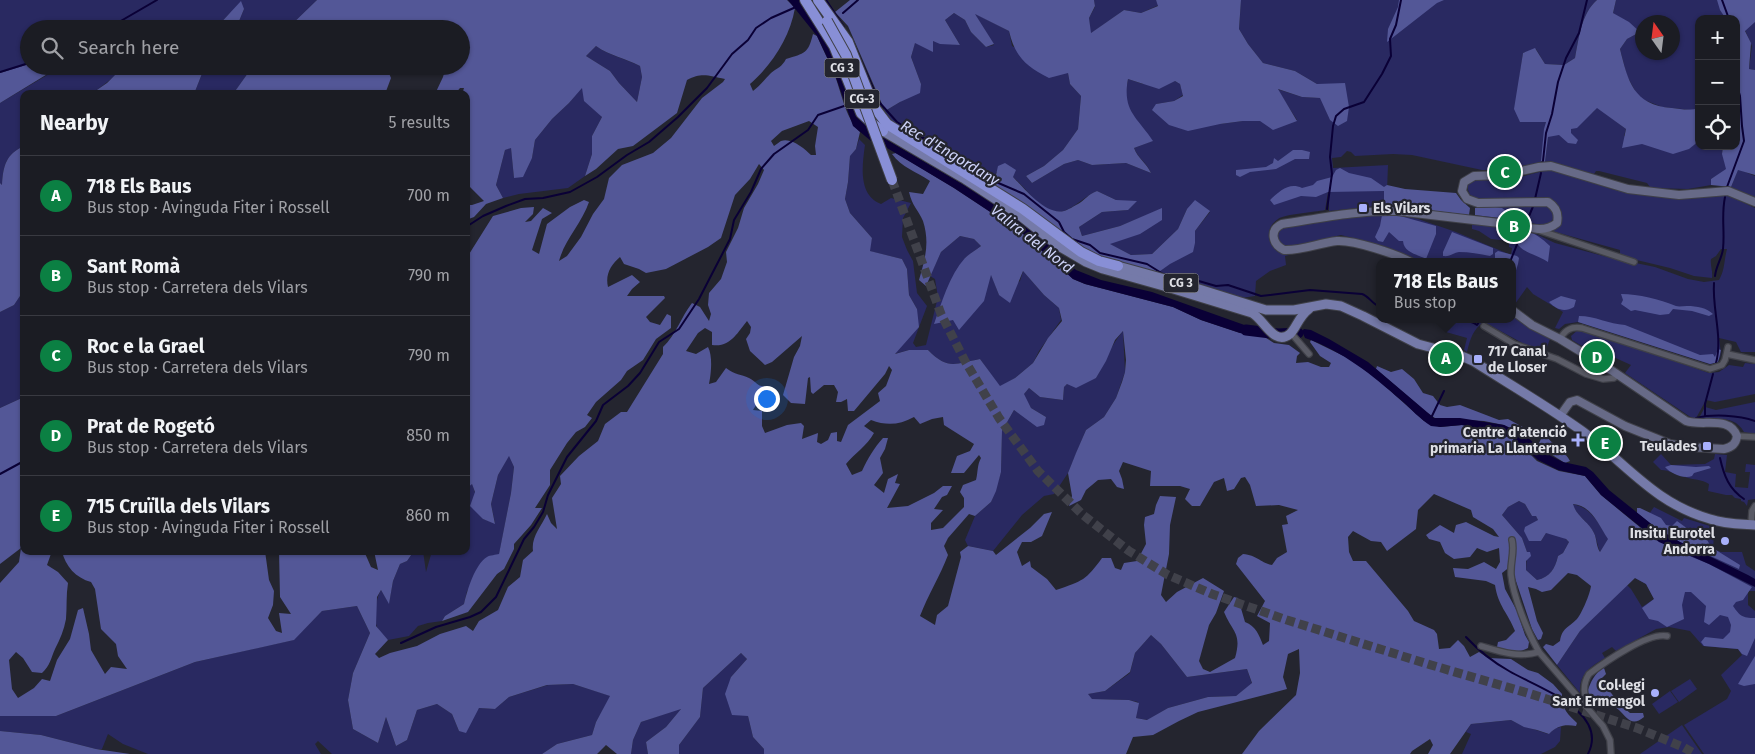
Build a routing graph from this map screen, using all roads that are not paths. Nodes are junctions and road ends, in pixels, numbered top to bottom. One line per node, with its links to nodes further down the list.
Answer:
1 (805, 0): 4 (highway, CG 3)
2 (813, 0): 5 (highway, CG-3, bridge)
3 (818, 0): 10 (highway, CG 3)
4 (882, 131): 10 (main road, CG 3)
5 (892, 180)
6 (1755, 202): 7 (street)
7 (1533, 228): 8 (street); 9 (street)
8 (1402, 258)
9 (1634, 262)
10 (1117, 269): 12 (main road, CG 3)
11 (1314, 306): 13 (main road); 15 (main road); 19 (main road)
12 (1242, 307): 13 (main road); 18 (main road, CG 3)
13 (1281, 310): 18 (main road); 19 (main road)
14 (1516, 313): 20 (street)
15 (1376, 323)
16 (1377, 323): 26 (main road)
17 (1484, 326): 25 (street)
18 (1268, 328): 19 (main road)
19 (1292, 331): 22 (street)
20 (1560, 339): 23 (street); 25 (street)
21 (1728, 347): 23 (street)
22 (1309, 354)
23 (1727, 354): 24 (street)
24 (1755, 360)
25 (1617, 375): 27 (street)
26 (1560, 416): 27 (street); 30 (main road)
27 (1737, 436): 28 (street)
28 (1755, 437)
29 (1755, 506): 30 (street)
30 (1753, 524)
31 (1512, 540): 34 (street)
32 (1667, 636): 35 (street)
33 (1481, 646): 34 (street)
34 (1539, 652): 35 (street)
35 (1589, 709): 36 (street)
36 (1611, 754)

